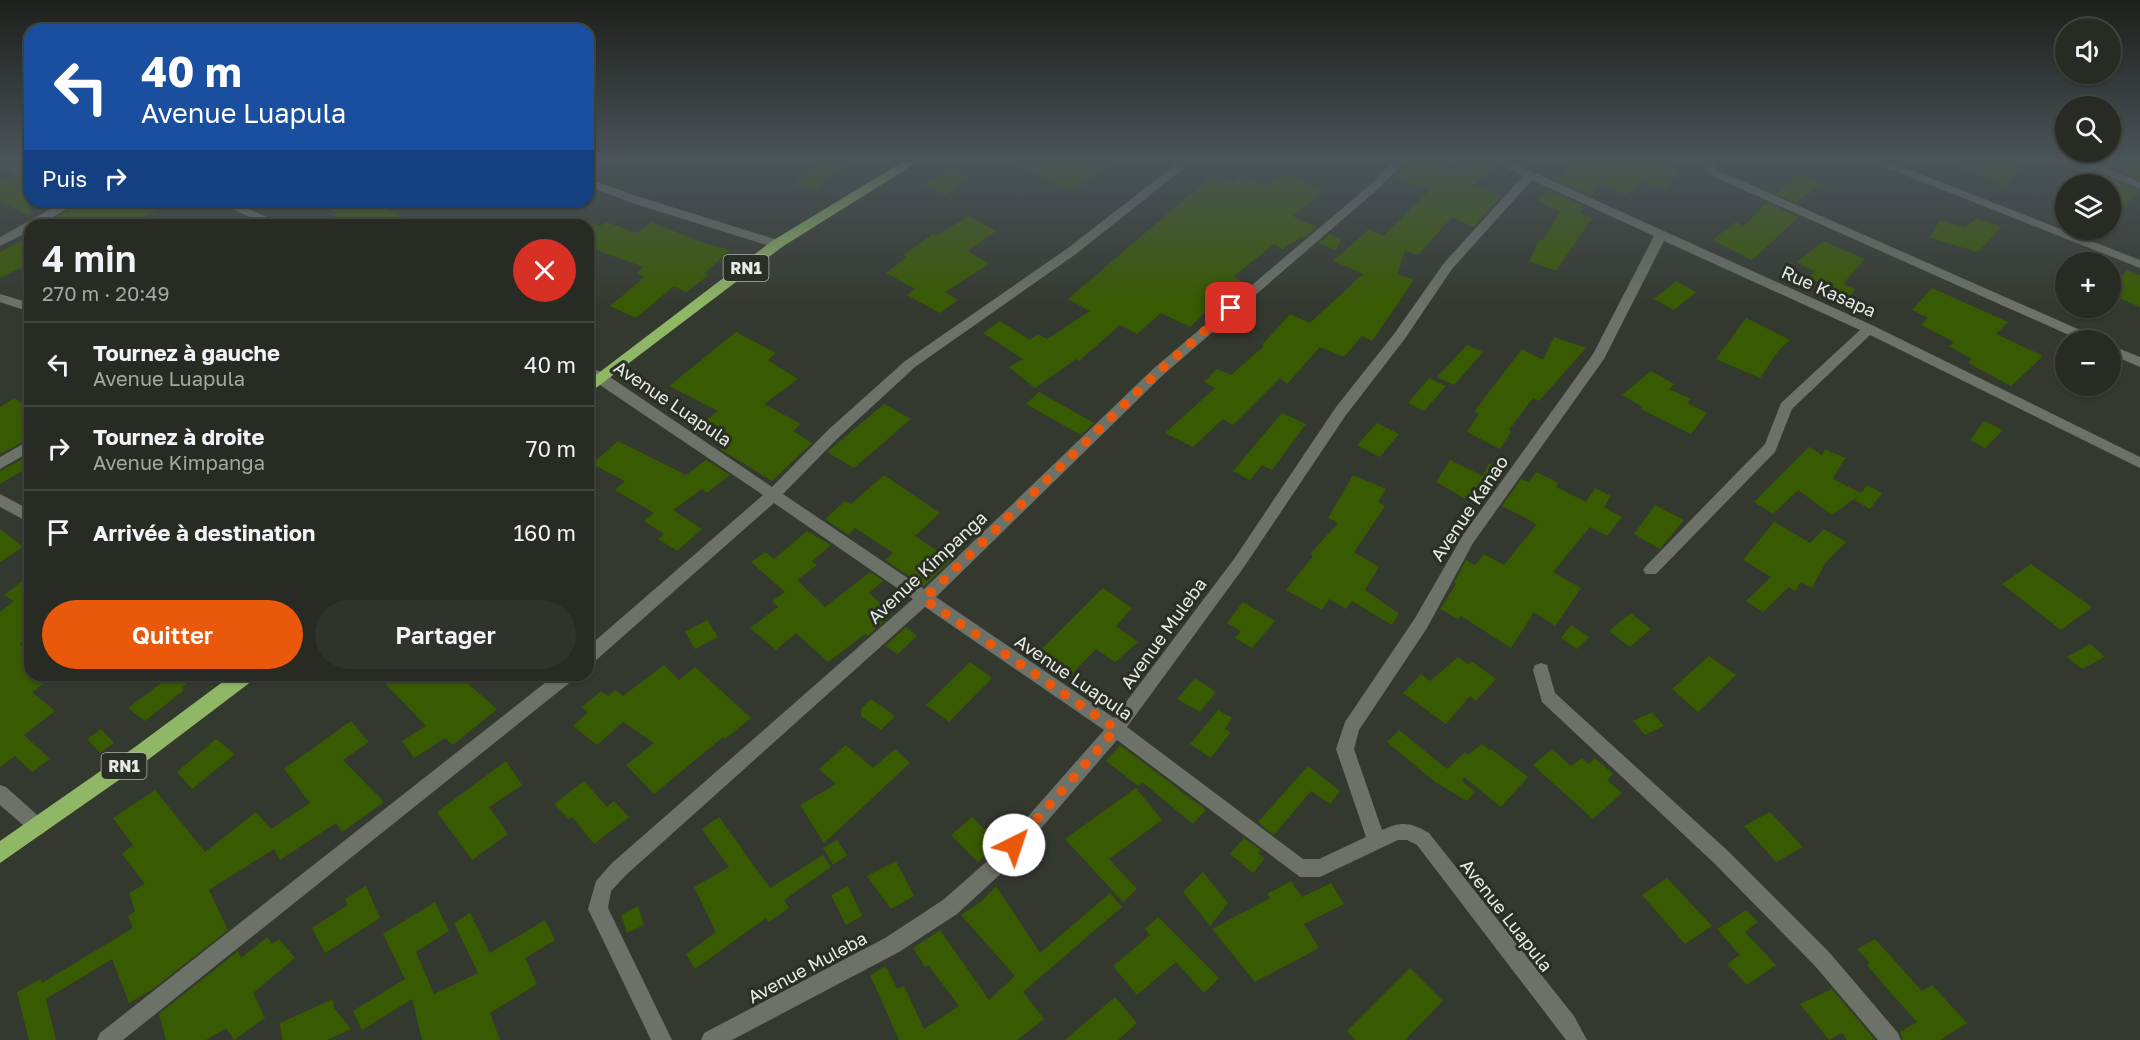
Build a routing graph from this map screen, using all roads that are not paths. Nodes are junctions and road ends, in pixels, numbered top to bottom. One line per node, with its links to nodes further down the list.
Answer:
1 (59, 210): 11 (street)
2 (241, 210): 12 (street)
3 (667, 210): 16 (street)
4 (833, 210): 16 (highway, RN1)
5 (1125, 210): 30 (street)
6 (1348, 210): 34 (street, Avenue Kimpanga)
7 (1499, 210): 39 (street, Avenue Muleba)
8 (1604, 210): 14 (street, Rue Kasapa)
9 (1797, 210): 23 (street)
10 (2000, 210): 17 (street)
11 (42, 219)
12 (264, 219)
13 (24, 229): 15 (street)
14 (1661, 235): 22 (street, Rue Kasapa); 42 (street, Avenue Kanao)
15 (0, 243)
16 (777, 244): 26 (highway, RN1)
17 (2140, 264)
18 (0, 298): 19 (street)
19 (24, 306)
20 (24, 308): 21 (street)
21 (0, 309)
22 (1869, 329): 28 (street, Rue Kasapa); 33 (street)
23 (2068, 330)
24 (2121, 354): 25 (street)
25 (2140, 362)
26 (595, 374): 30 (street, Avenue Luapula)
27 (24, 449): 29 (street)
28 (2140, 463)
29 (0, 464)
30 (774, 494): 34 (street, Avenue Luapula); 35 (street)
31 (0, 500): 32 (street)
32 (24, 514)
33 (1651, 570)
34 (924, 599): 39 (street, Avenue Luapula); 45 (street, Avenue Kimpanga)
35 (594, 652)
36 (1541, 670): 48 (street)
37 (238, 681): 41 (highway, RN1)
38 (559, 681): 44 (street)
39 (1116, 729): 42 (street, Avenue Luapula); 46 (street, Avenue Muleba)
40 (0, 793): 41 (street)
41 (38, 827): 43 (highway, RN1)
42 (1377, 843): 47 (street, Avenue Luapula)
43 (0, 853)
44 (106, 1040)
45 (662, 1040)
46 (711, 1040)
47 (1578, 1040)
48 (1891, 1040)

